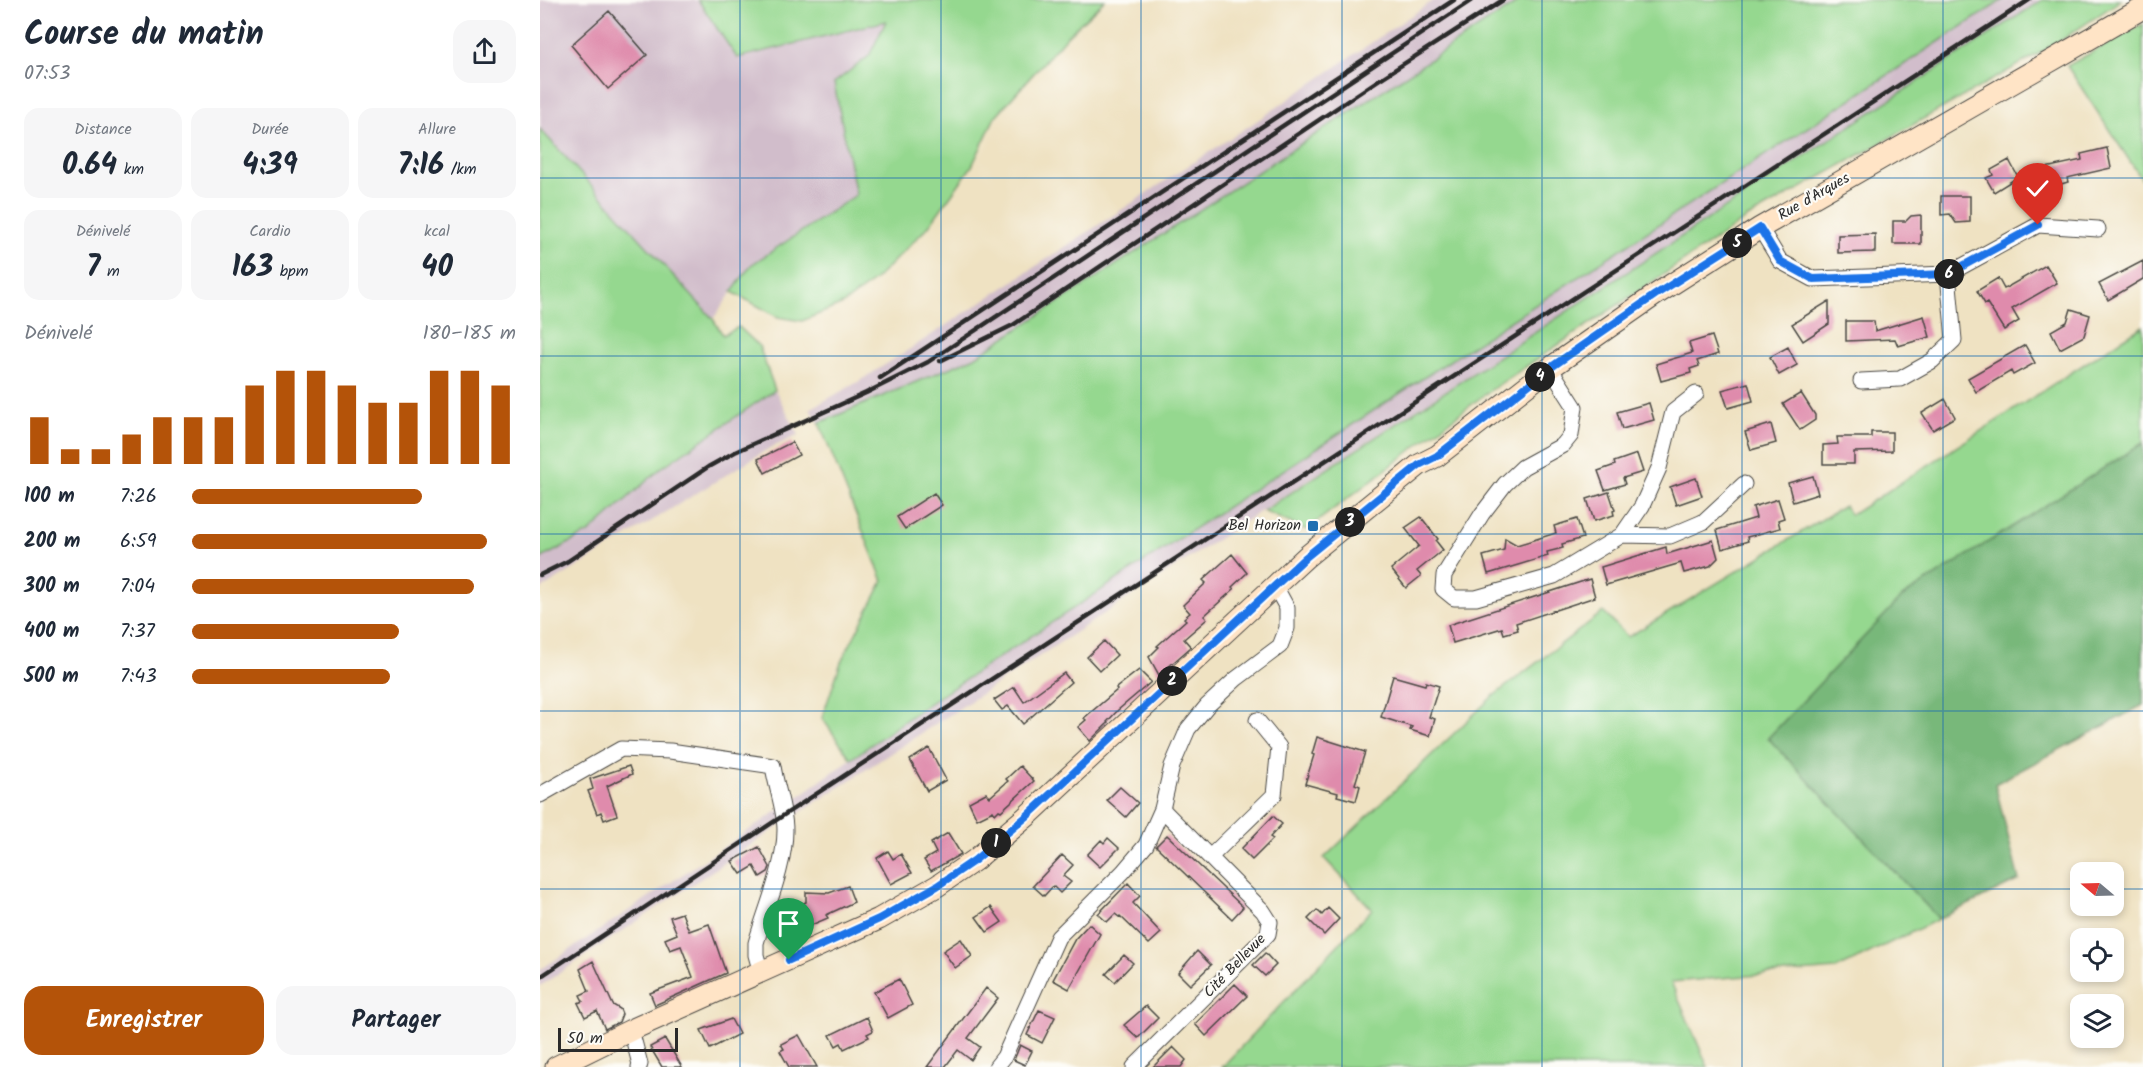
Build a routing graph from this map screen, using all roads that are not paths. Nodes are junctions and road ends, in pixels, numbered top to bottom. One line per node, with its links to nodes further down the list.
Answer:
1 (2143, 8): 2 (main road, Rue d'Arques)
2 (1760, 228): 4 (street); 5 (main road, Rue d'Arques)
3 (2098, 229): 4 (street)
4 (1948, 274): 6 (street)
5 (1550, 368): 9 (street); 10 (main road, Rue d'Arques)
6 (1861, 381)
7 (1696, 394): 9 (street)
8 (1744, 484): 9 (street)
9 (1622, 536)
10 (1275, 586): 13 (street); 15 (main road, Rue d'Arques)
11 (1257, 720): 14 (street)
12 (540, 795): 15 (street)
13 (1162, 809): 14 (street, Cité Bellevue); 19 (street)
14 (1210, 857): 20 (street, Cité Bellevue)
15 (760, 973): 16 (main road, Rue d'Arques)
16 (631, 1030): 17 (main road, Rue d'Arques); 18 (street)
17 (556, 1067)
18 (639, 1067)
19 (996, 1067)
20 (1134, 1067)

